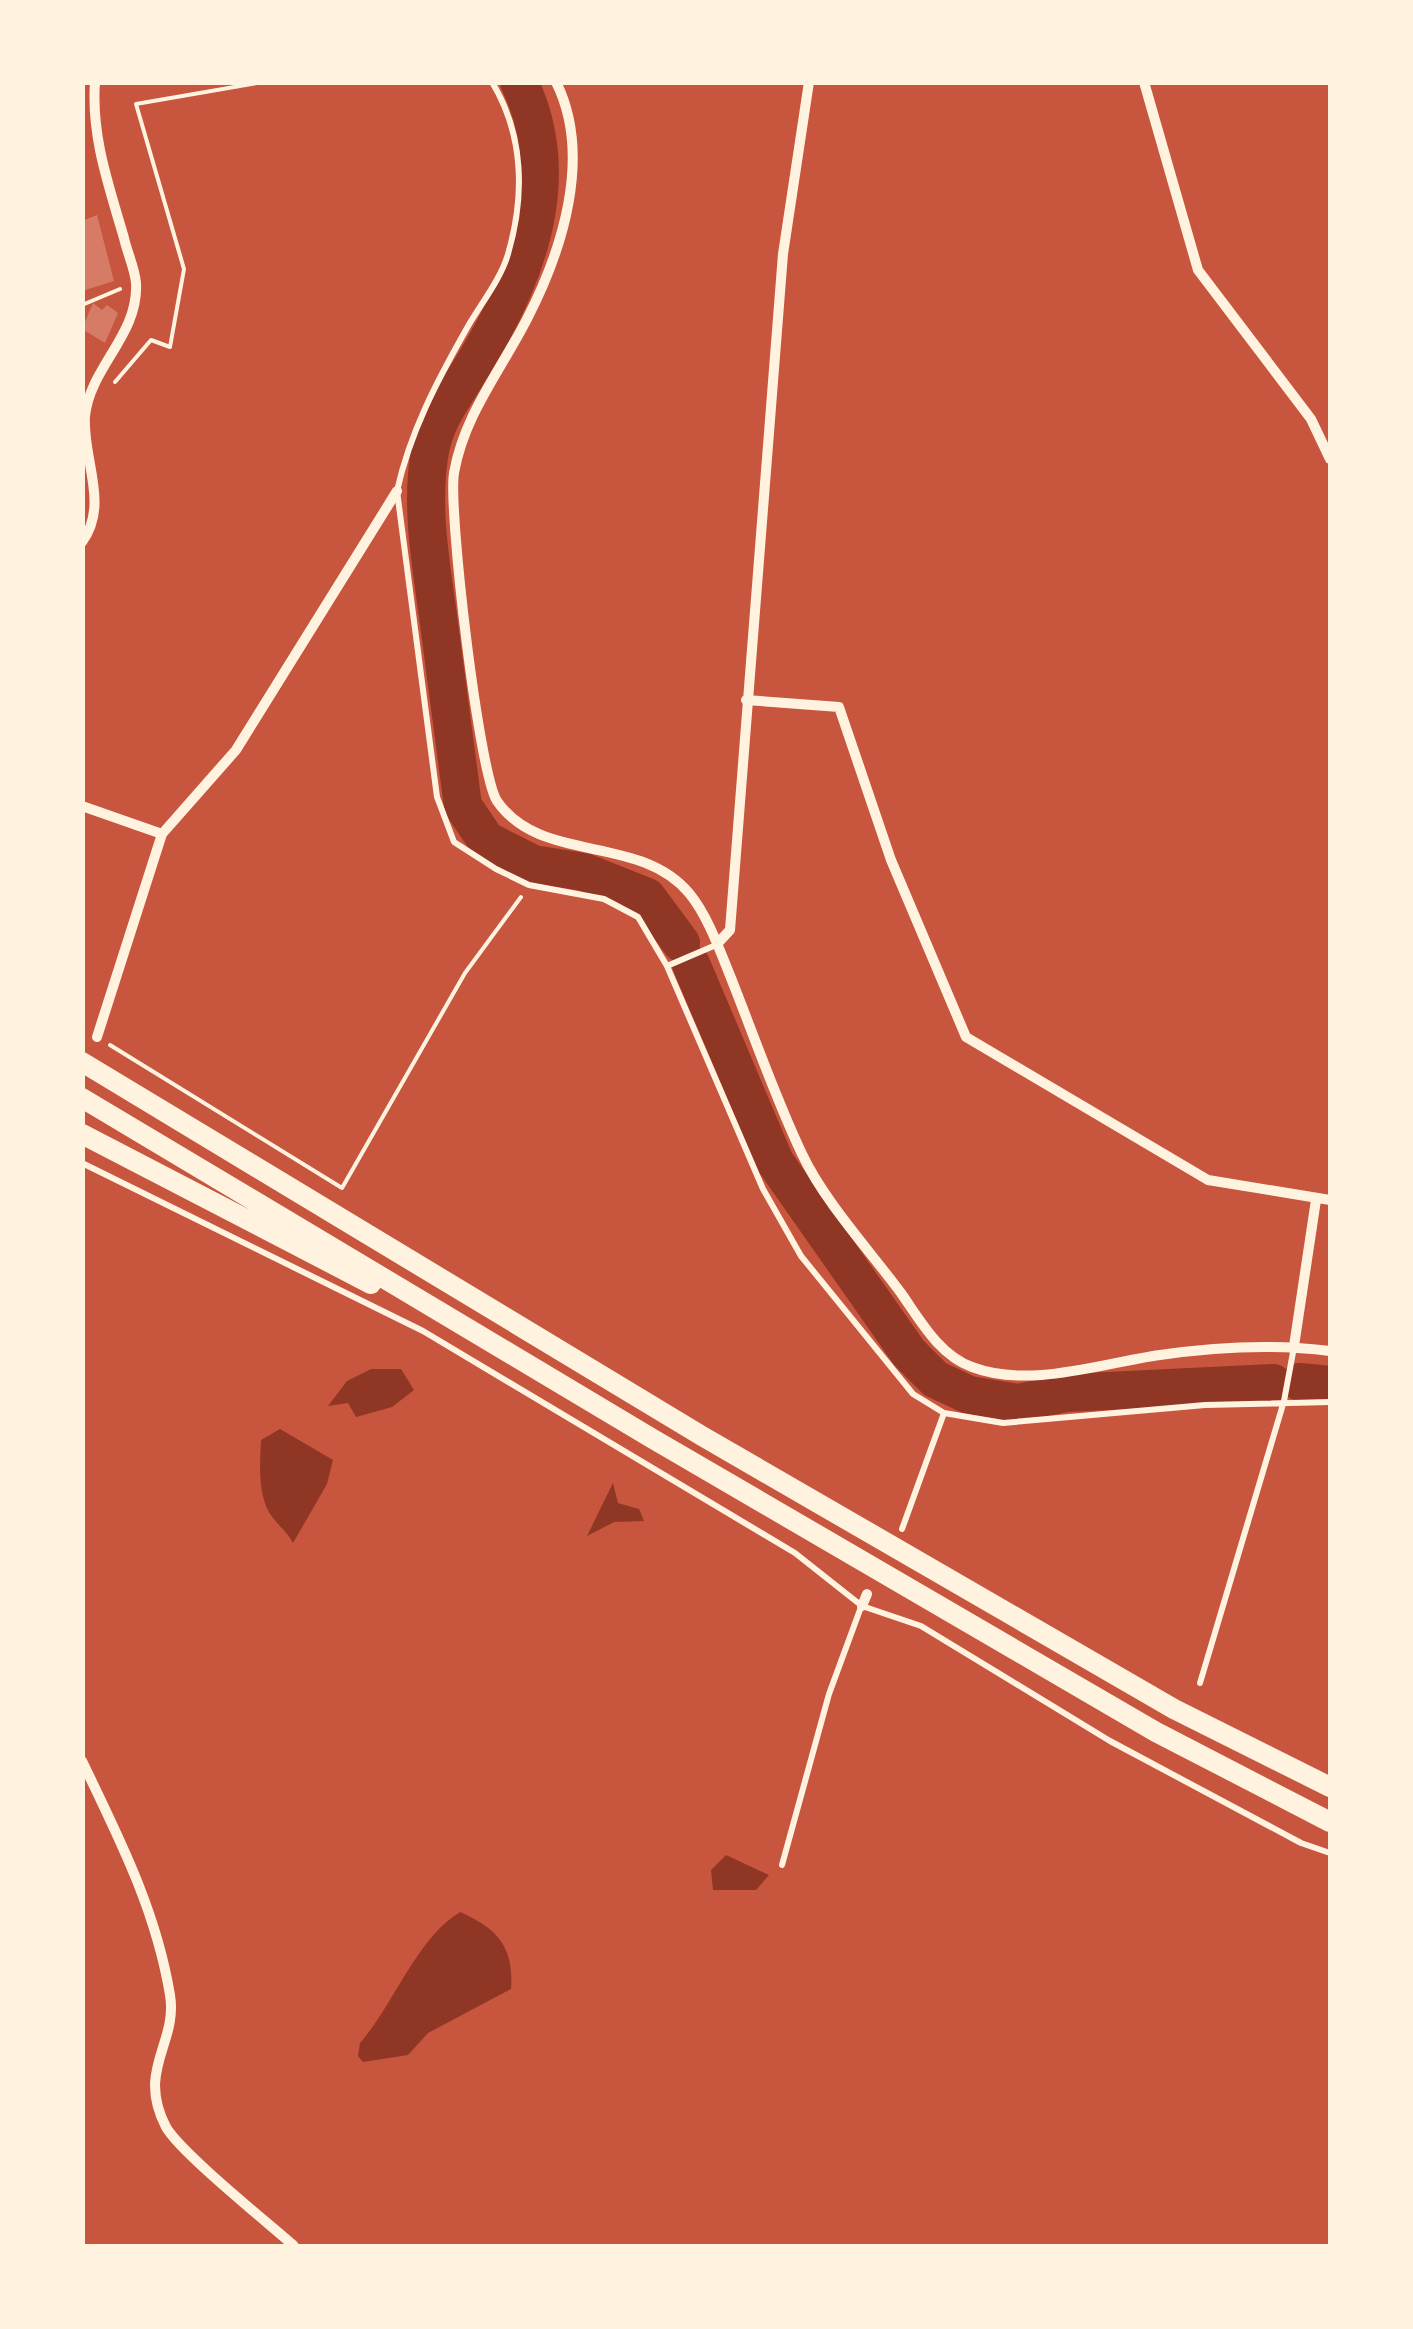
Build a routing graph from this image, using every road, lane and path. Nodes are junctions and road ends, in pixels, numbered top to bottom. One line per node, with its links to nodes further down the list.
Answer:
1 (95, 82): 7 (street)
2 (263, 82): 9 (path)
3 (492, 82): 12 (lane)
4 (556, 82): 18 (street)
5 (809, 82): 14 (street)
6 (1144, 82): 10 (street)
7 (136, 282): 8 (path); 11 (street)
8 (82, 304)
9 (107, 390)
10 (1330, 460)
11 (87, 477): 13 (street)
12 (396, 491): 16 (street); 17 (lane)
13 (82, 542)
14 (746, 700): 18 (street); 25 (street)
15 (82, 806): 16 (street)
16 (162, 834): 20 (street)
17 (529, 885): 19 (lane); 20 (path)
18 (717, 944): 19 (lane); 28 (street)
19 (667, 966): 32 (lane)
20 (97, 1037)
21 (82, 1062): 38 (highway)
22 (82, 1098): 27 (highway)
23 (82, 1134): 27 (highway)
24 (82, 1163): 35 (lane)
25 (1316, 1200): 26 (street); 28 (street)
26 (1330, 1200)
27 (416, 1295): 39 (highway)
28 (1294, 1346): 29 (street); 30 (lane)
29 (1330, 1351)
30 (1284, 1400): 31 (lane); 32 (lane); 36 (lane)
31 (1330, 1402)
32 (944, 1413): 33 (lane)
33 (902, 1529)
34 (868, 1594): 35 (street)
35 (862, 1606): 40 (lane); 41 (lane)
36 (1200, 1683)
37 (82, 1761): 42 (street)
38 (1330, 1787)
39 (1330, 1822)
40 (1330, 1853)
41 (782, 1866)
42 (294, 2246)

